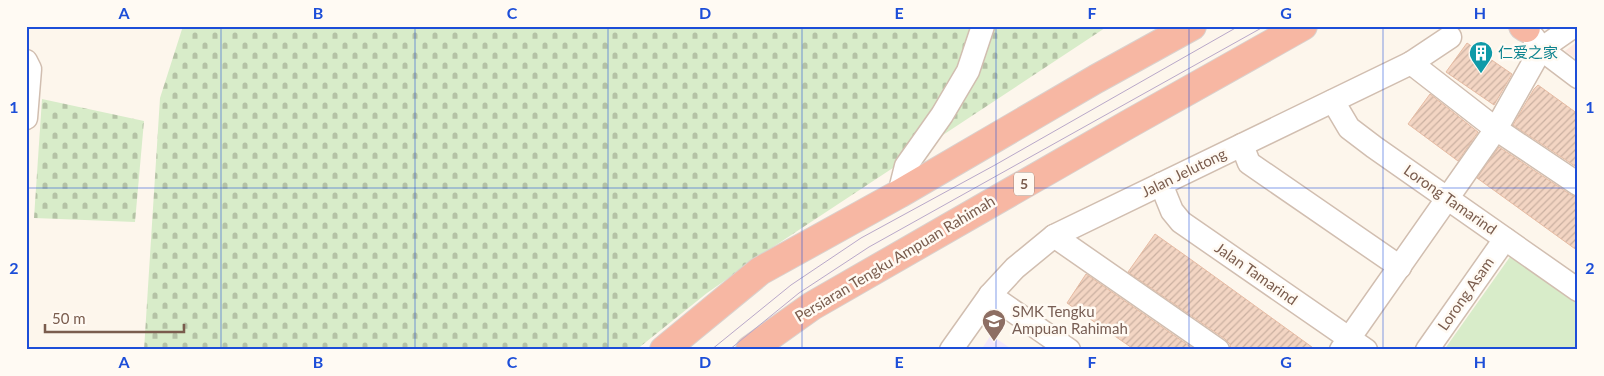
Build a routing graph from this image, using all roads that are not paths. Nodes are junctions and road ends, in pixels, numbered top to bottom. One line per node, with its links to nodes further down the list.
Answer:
1 (983, 26): 16 (street)
2 (1192, 26): 16 (highway)
3 (1303, 26): 25 (highway, Persiaran Tengku Ampuan Rahimah / 5)
4 (1574, 26): 5 (street)
5 (1528, 30): 9 (street); 12 (street)
6 (1450, 38): 8 (street, Jalan Jelutong)
7 (26, 61): 11 (street)
8 (1411, 63): 10 (street, Jalan Jelutong); 12 (street)
9 (1578, 77)
10 (1333, 101): 13 (street, Jalan Jelutong); 17 (street, Lorong Tamarind)
11 (26, 118)
12 (1496, 129): 15 (street); 17 (street)
13 (1242, 145): 14 (street, Jalan Jelutong); 20 (street)
14 (1161, 184): 18 (street, Jalan Jelutong); 23 (street, Jalan Tamarind)
15 (1578, 184)
16 (899, 194): 24 (highway)
17 (1448, 199): 19 (street, Lorong Tamarind); 20 (street)
18 (1054, 236): 22 (street, Jalan Jelutong); 28 (street)
19 (1505, 239): 21 (street, Lorong Tamarind); 29 (street, Lorong Asam)
20 (1400, 267): 23 (street)
21 (1578, 290)
22 (990, 295): 26 (street, Jalan Jelutong); 27 (street)
23 (1352, 346)
24 (664, 350)
25 (750, 350)
26 (952, 350)
27 (1069, 350)
28 (1218, 350)
29 (1427, 350)

